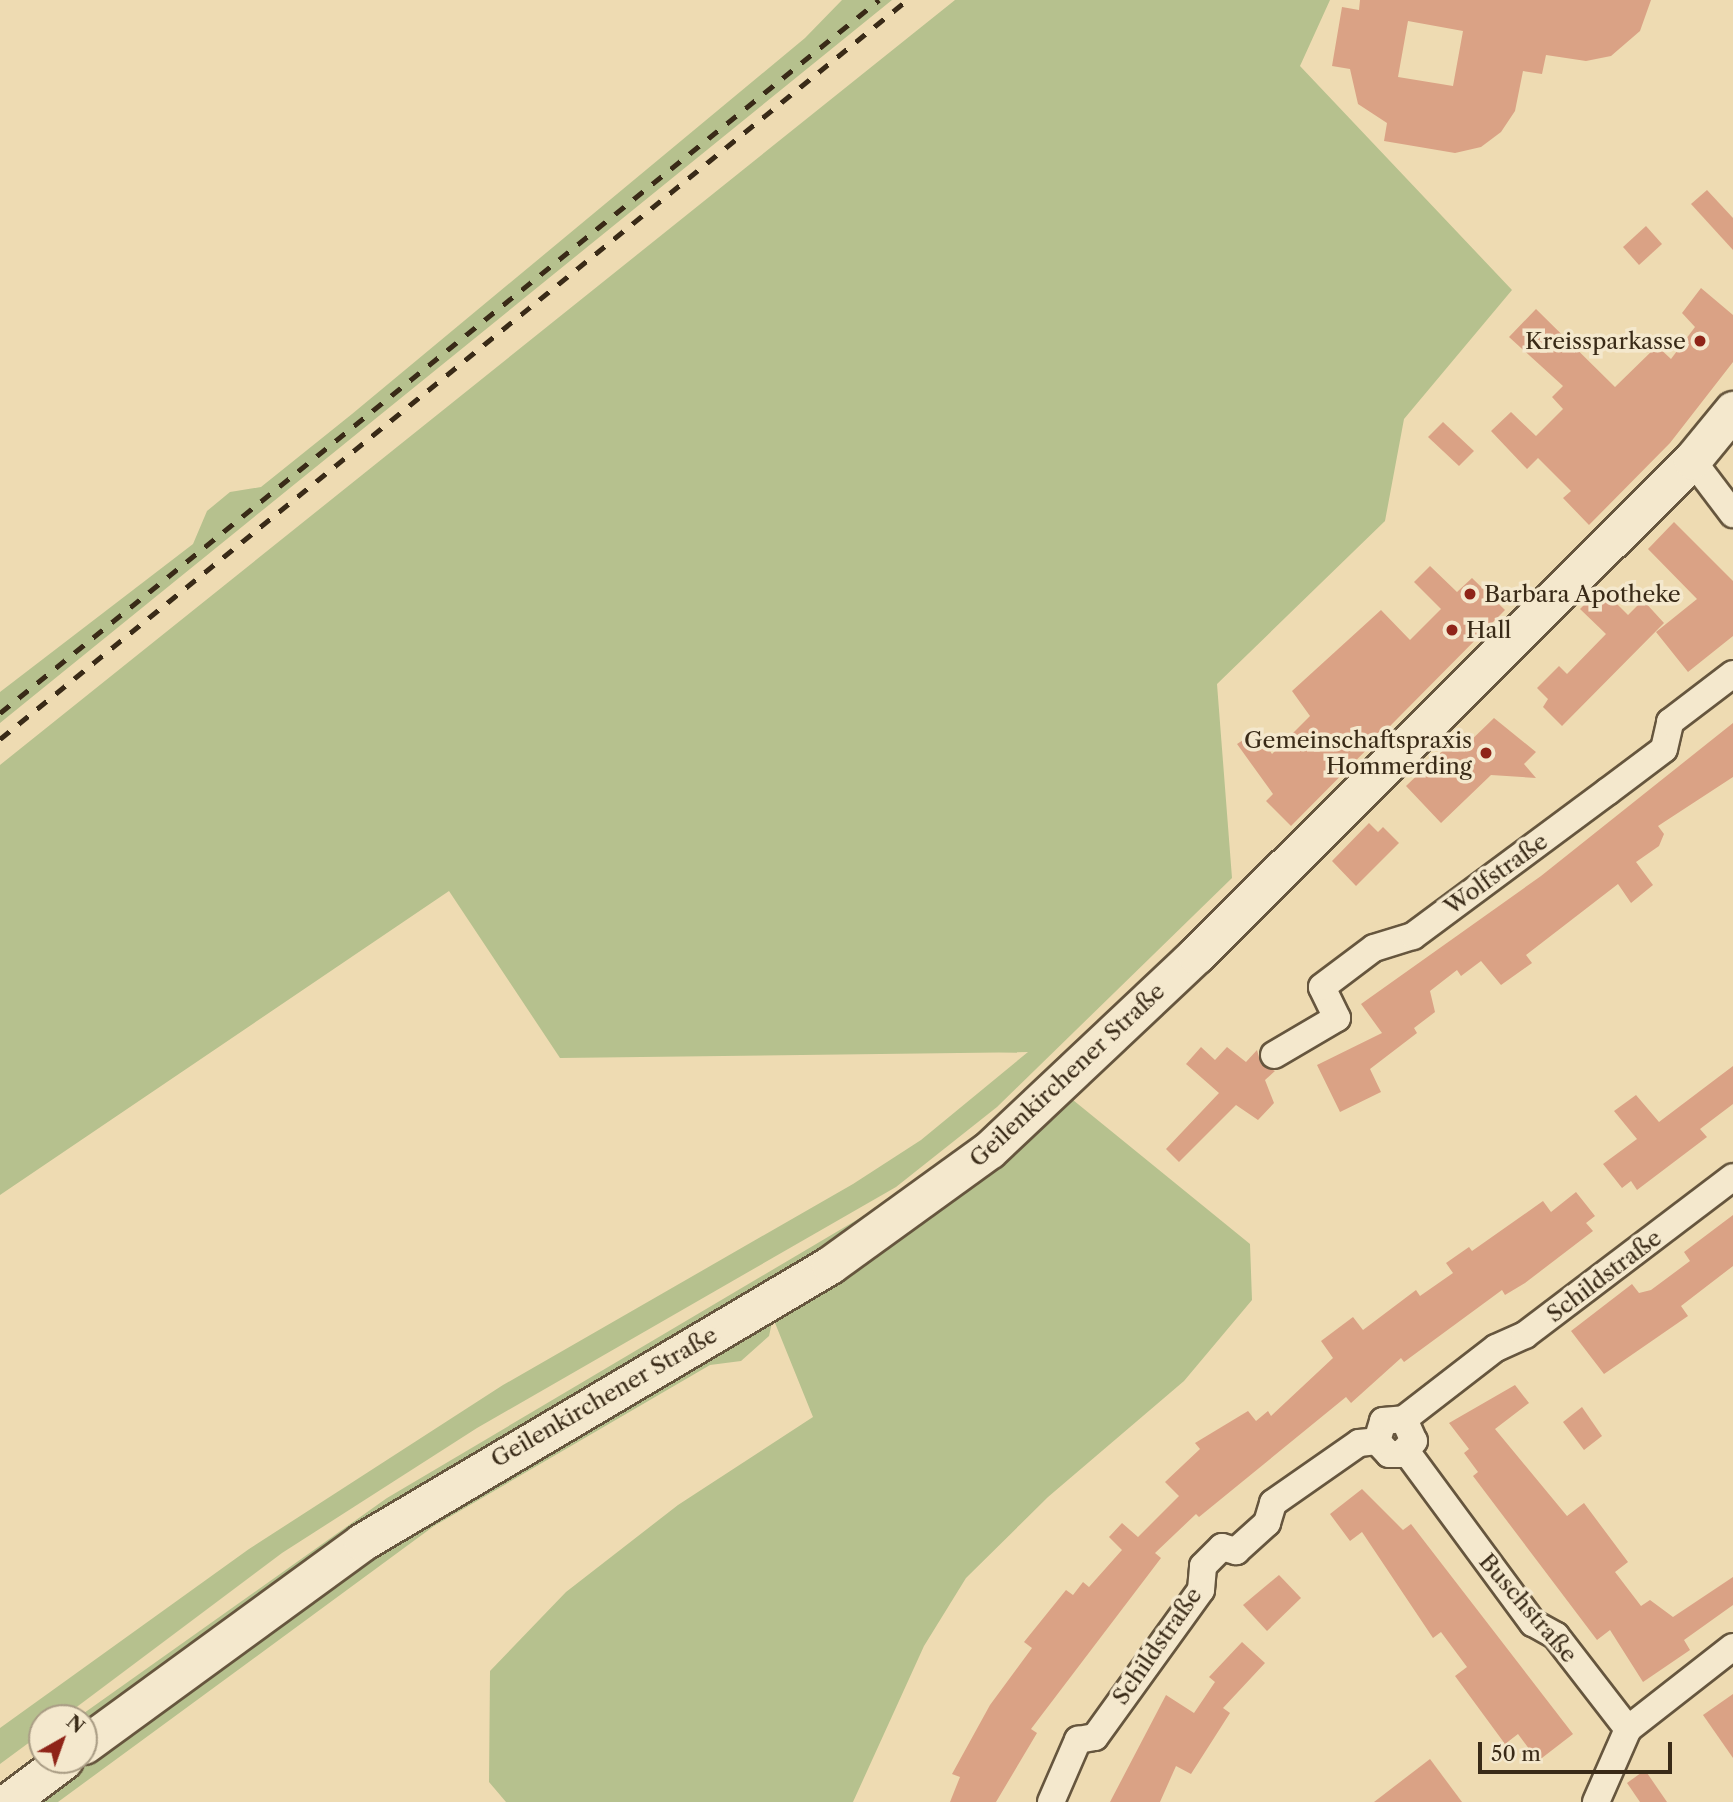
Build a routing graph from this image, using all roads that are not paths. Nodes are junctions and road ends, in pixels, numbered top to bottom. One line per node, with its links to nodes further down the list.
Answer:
1 (1733, 410): 2 (main road, Geilenkirchener Straße)
2 (1692, 460): 3 (street); 12 (main road, Geilenkirchener Straße)
3 (1733, 514)
4 (1733, 674): 5 (street, Wolfstraße)
5 (1274, 1055)
6 (1733, 1177): 7 (street, Schildstraße)
7 (1404, 1419): 8 (street, Schildstraße); 9 (street)
8 (1377, 1441): 9 (street); 15 (street, Schildstraße)
9 (1406, 1451): 11 (street, Buschstraße)
10 (1733, 1647): 11 (street)
11 (1628, 1729): 16 (street)
12 (98, 1735)
13 (45, 1774): 14 (main road, Geilenkirchener Straße)
14 (8, 1802)
15 (1051, 1802)
16 (1595, 1802)

